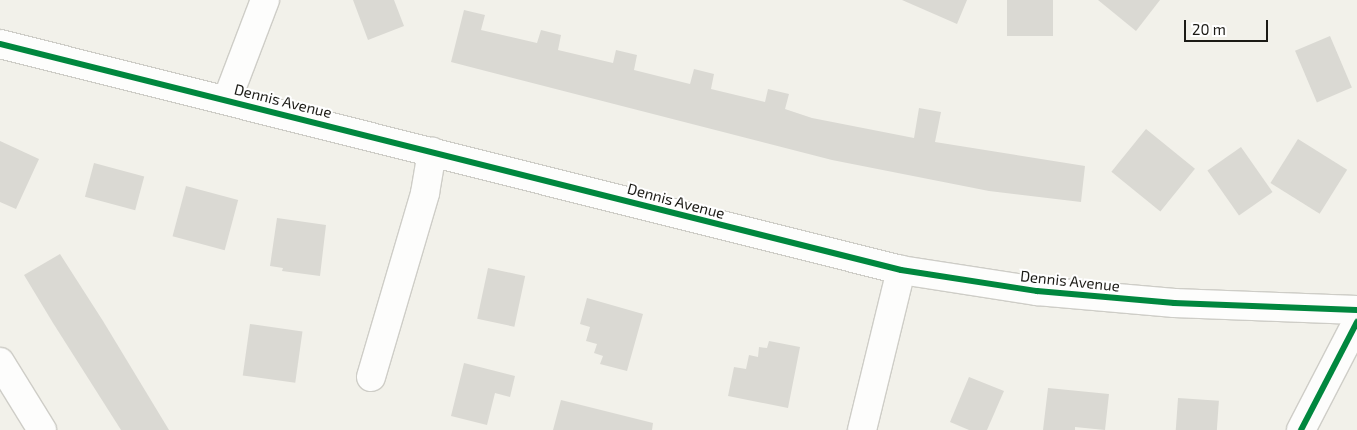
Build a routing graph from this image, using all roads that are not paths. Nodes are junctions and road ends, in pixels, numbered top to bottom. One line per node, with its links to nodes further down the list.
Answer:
1 (265, 0): 3 (street)
2 (0, 44): 3 (street, Dennis Avenue)
3 (227, 100): 4 (street, Dennis Avenue)
4 (432, 152): 5 (street, Dennis Avenue); 9 (street)
5 (901, 270): 6 (street, Dennis Avenue); 11 (street)
6 (1357, 310)
7 (1357, 322): 12 (street)
8 (0, 362): 10 (street)
9 (372, 377)
10 (42, 430)
11 (862, 430)
12 (1301, 430)

